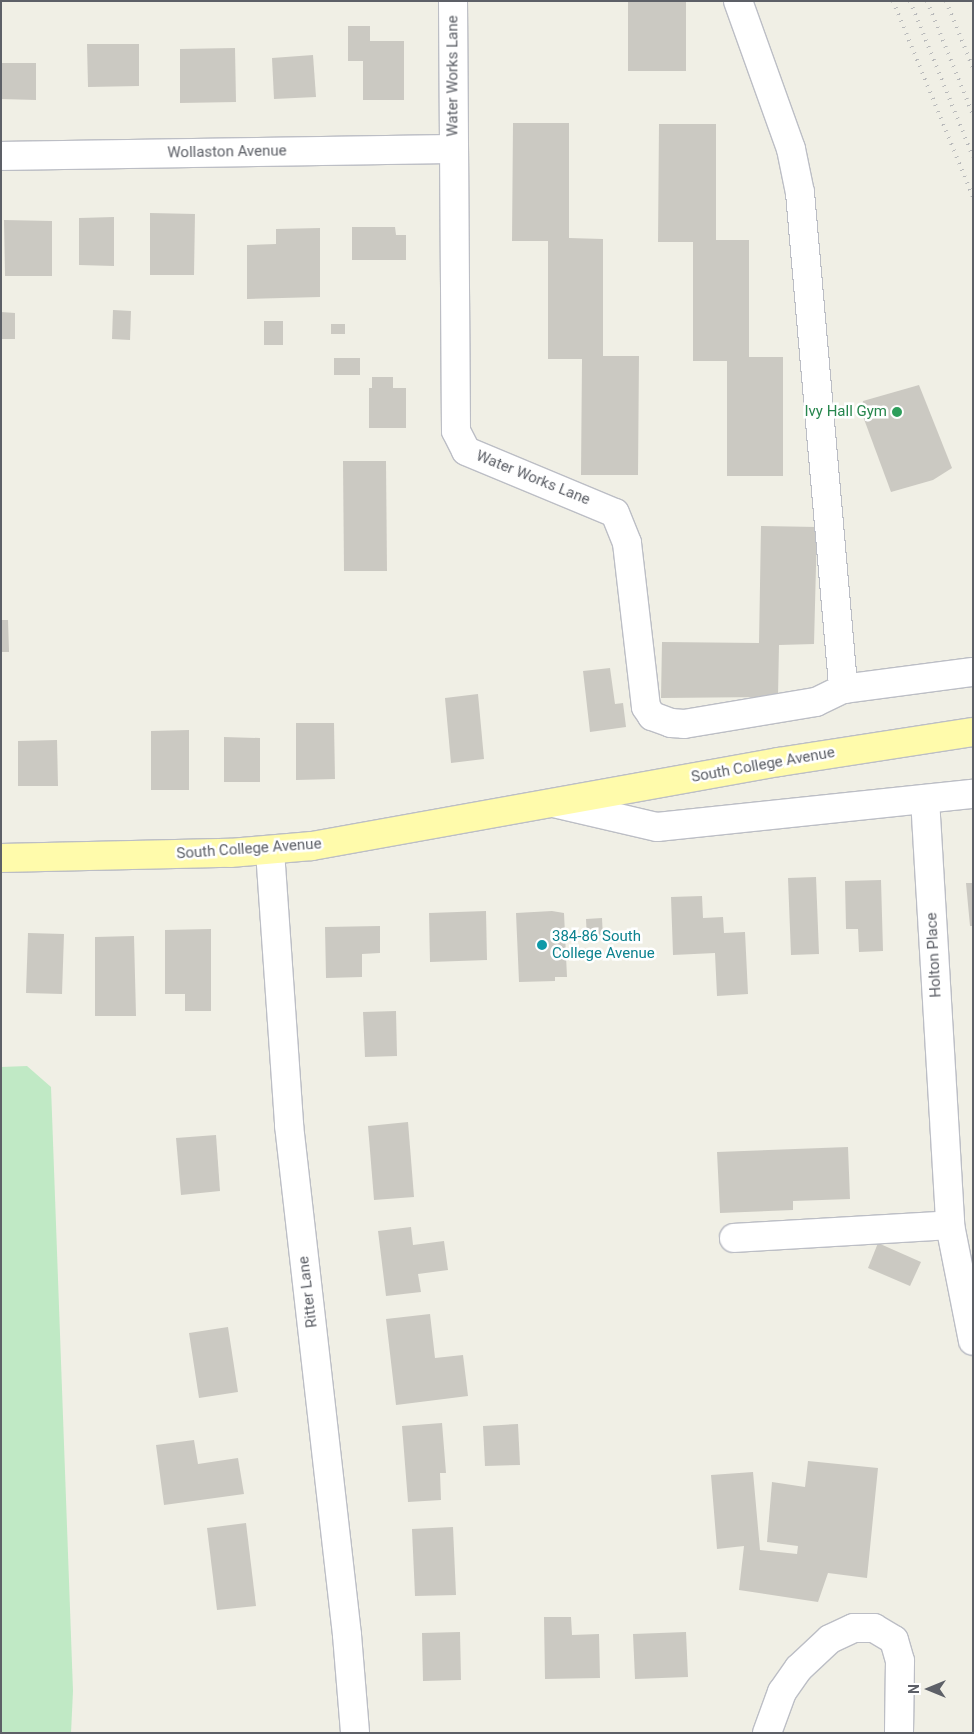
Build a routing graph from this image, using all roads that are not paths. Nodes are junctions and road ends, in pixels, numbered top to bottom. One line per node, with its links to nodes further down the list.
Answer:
1 (453, 1): 3 (street, Water Works Lane)
2 (738, 1): 6 (street)
3 (453, 150): 4 (street, Wollaston Avenue); 6 (street, Water Works Lane)
4 (1, 156)
5 (973, 672): 6 (street, Water Works Lane)
6 (843, 689)
7 (973, 732): 10 (main road, South College Avenue)
8 (973, 794): 9 (street, South College Avenue)
9 (925, 799): 10 (street, South College Avenue); 13 (street, Holton Place)
10 (554, 804): 11 (main road, South College Avenue)
11 (270, 851): 12 (main road, South College Avenue); 16 (street, Ritter Lane)
12 (1, 858)
13 (950, 1225): 14 (street); 15 (street, Holton Place)
14 (734, 1238)
15 (973, 1340)
16 (355, 1733): 17 (street)
17 (366, 1733)
18 (768, 1733): 19 (street)
19 (899, 1733)

